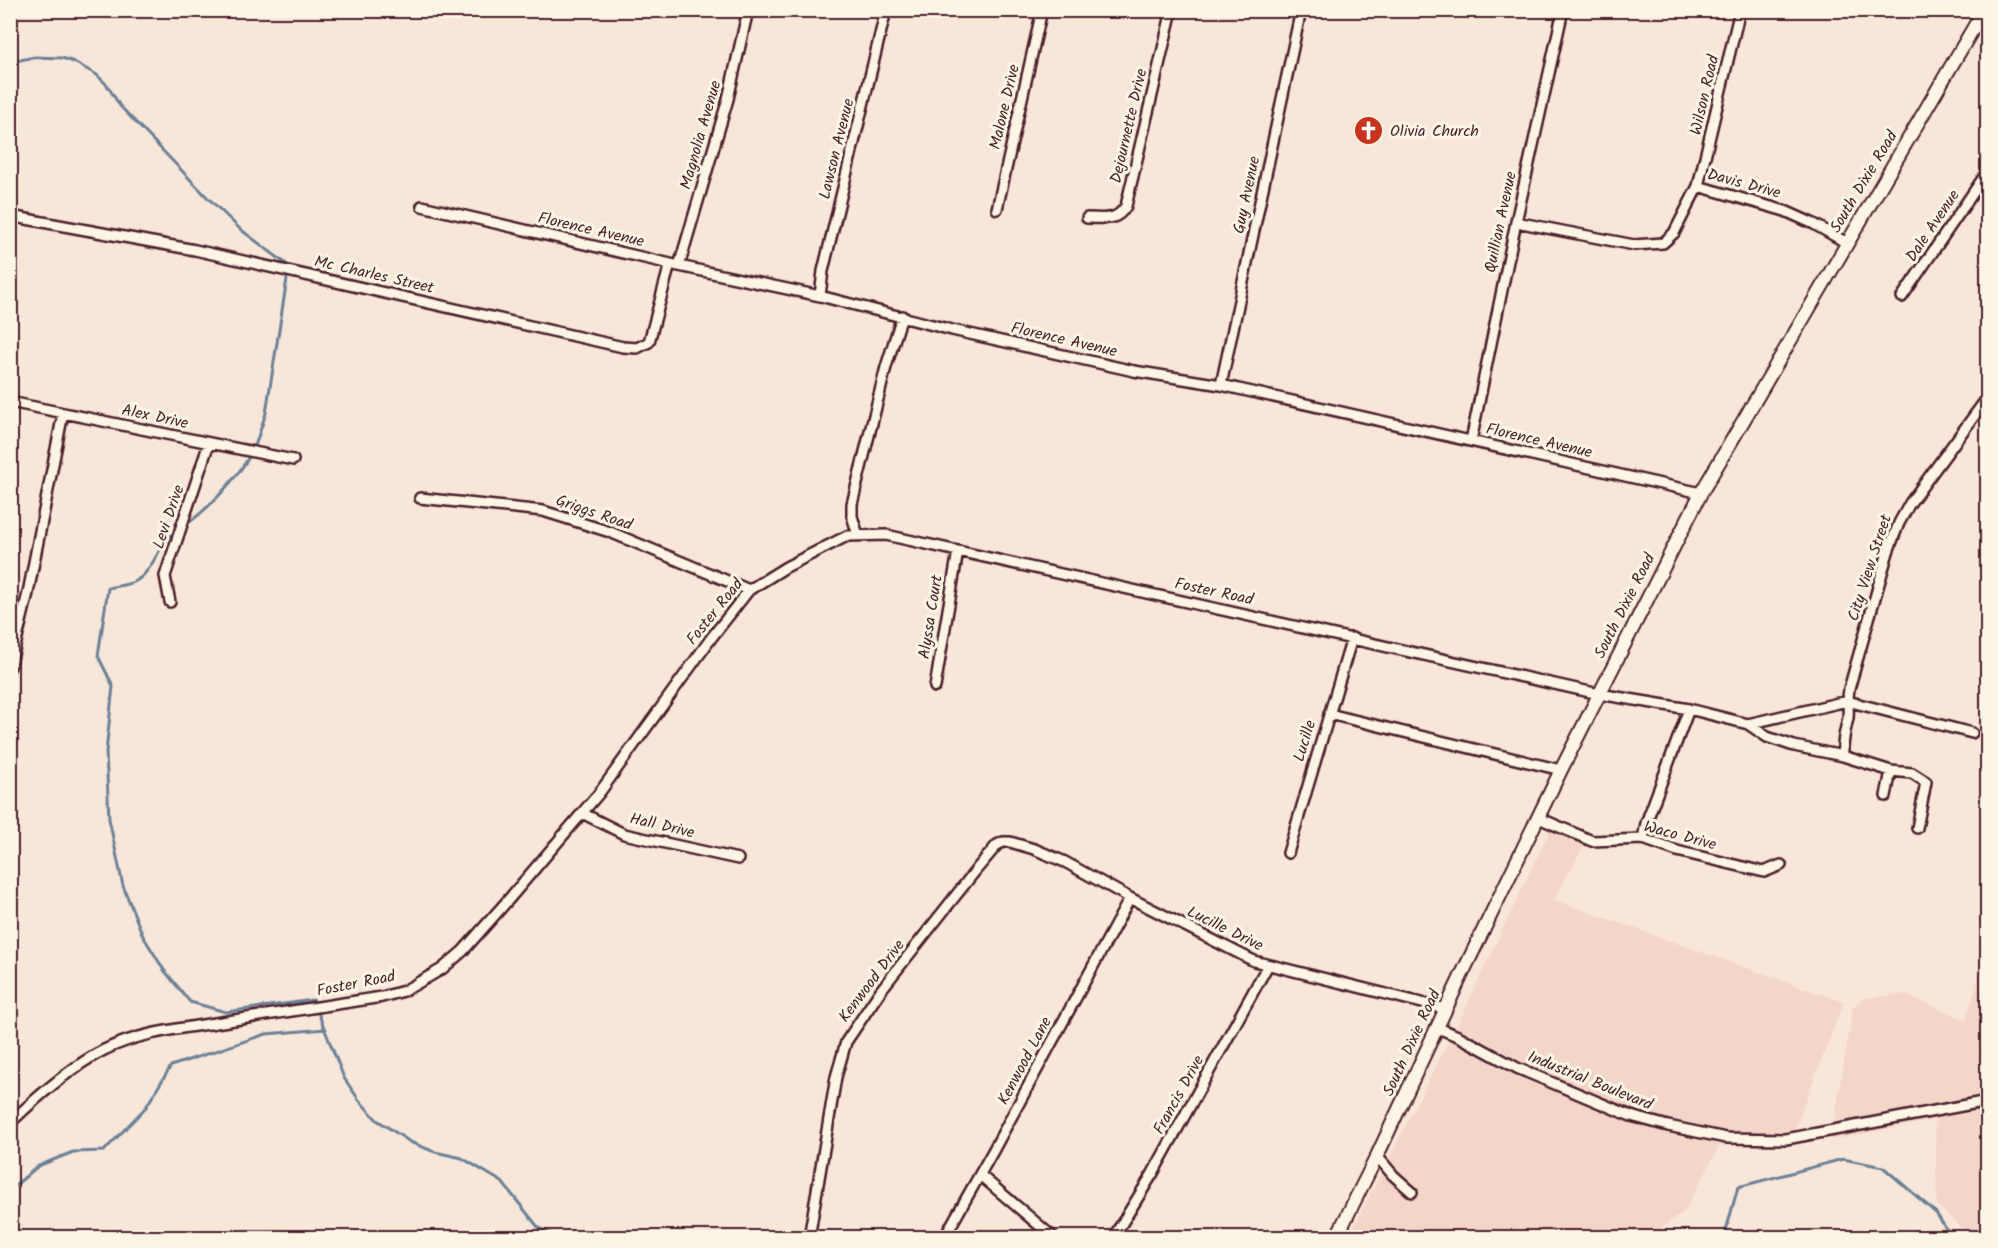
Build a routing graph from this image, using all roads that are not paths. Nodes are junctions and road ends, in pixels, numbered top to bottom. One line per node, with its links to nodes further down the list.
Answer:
1 (748, 10): 18 (street, Magnolia Avenue)
2 (886, 10): 19 (street, Lawson Avenue)
3 (1042, 10): 13 (street, Malone Drive)
4 (1172, 10): 15 (street, Dejournette Drive)
5 (1301, 10): 22 (street, Guy Avenue)
6 (1563, 10): 16 (street, Quillian Avenue)
7 (1740, 10): 11 (street, Wilson Road)
8 (1963, 10): 9 (street)
9 (1984, 14): 17 (main road, South Dixie Road)
10 (1988, 171): 20 (street, Dale Avenue)
11 (1698, 186): 16 (street, Davis Drive); 17 (street, Davis Drive)
12 (422, 206): 18 (street, Florence Avenue)
13 (997, 209)
14 (10, 216): 18 (street, Mc Charles Street)
15 (1087, 218)
16 (1516, 222): 26 (street, Quillian Avenue)
17 (1847, 243): 29 (main road, South Dixie Road)
18 (675, 265): 19 (street, Florence Avenue)
19 (820, 296): 21 (street, Florence Avenue)
20 (1902, 297)
21 (902, 316): 22 (street, Florence Avenue); 31 (street)
22 (1221, 385): 26 (street, Florence Avenue)
23 (1988, 397): 39 (street, City View Street)
24 (10, 402): 25 (street, Alex Drive)
25 (63, 413): 27 (street, Alex Drive); 36 (street)
26 (1471, 441): 29 (street, Florence Avenue)
27 (209, 443): 28 (street, Alex Drive); 34 (street, Levi Drive)
28 (293, 460)
29 (1701, 493): 38 (main road, South Dixie Road)
30 (420, 498): 33 (street, Griggs Road)
31 (858, 535): 32 (street, Foster Road); 33 (street, Foster Road)
32 (958, 551): 35 (street, Foster Road); 37 (street, Alyssa Court)
33 (749, 590): 48 (street, Foster Road)
34 (170, 602)
35 (1352, 638): 38 (street, Foster Road); 41 (street, Lucille)
36 (10, 667)
37 (935, 687)
38 (1599, 694): 40 (street); 45 (main road, South Dixie Road)
39 (1847, 701): 42 (street); 43 (street); 44 (street, City View Street)
40 (1689, 709): 42 (street); 51 (street)
41 (1329, 714): 45 (street); 53 (street, Lucille)
42 (1748, 724): 44 (street)
43 (1972, 733)
44 (1843, 756): 46 (street)
45 (1561, 770): 49 (main road, South Dixie Road)
46 (1891, 771): 47 (street); 50 (street)
47 (1886, 796)
48 (582, 813): 54 (street, Hall Drive); 61 (street, Foster Road)
49 (1539, 818): 51 (street, Waco Drive); 58 (main road, South Dixie Road)
50 (1917, 828)
51 (1643, 839): 55 (street, Waco Drive)
52 (1004, 842): 56 (street, Lucille Drive); 65 (street, Kenwood Drive)
53 (1288, 853)
54 (738, 859)
55 (1780, 865)
56 (1130, 898): 57 (street, Lucille Drive); 63 (street, Kenwood Lane)
57 (1268, 965): 58 (street, Lucille Drive); 68 (street, Francis Drive)
58 (1446, 1009): 59 (main road, South Dixie Road)
59 (1438, 1028): 60 (street, Industrial Boulevard); 62 (main road, South Dixie Road)
60 (1988, 1101)
61 (10, 1123)
62 (1377, 1156): 64 (street); 69 (main road, South Dixie Road)
63 (980, 1175): 66 (street, Kenwood Lane); 67 (street)
64 (1412, 1192)
65 (809, 1238)
66 (944, 1238)
67 (1053, 1238)
68 (1113, 1238)
69 (1336, 1238)

